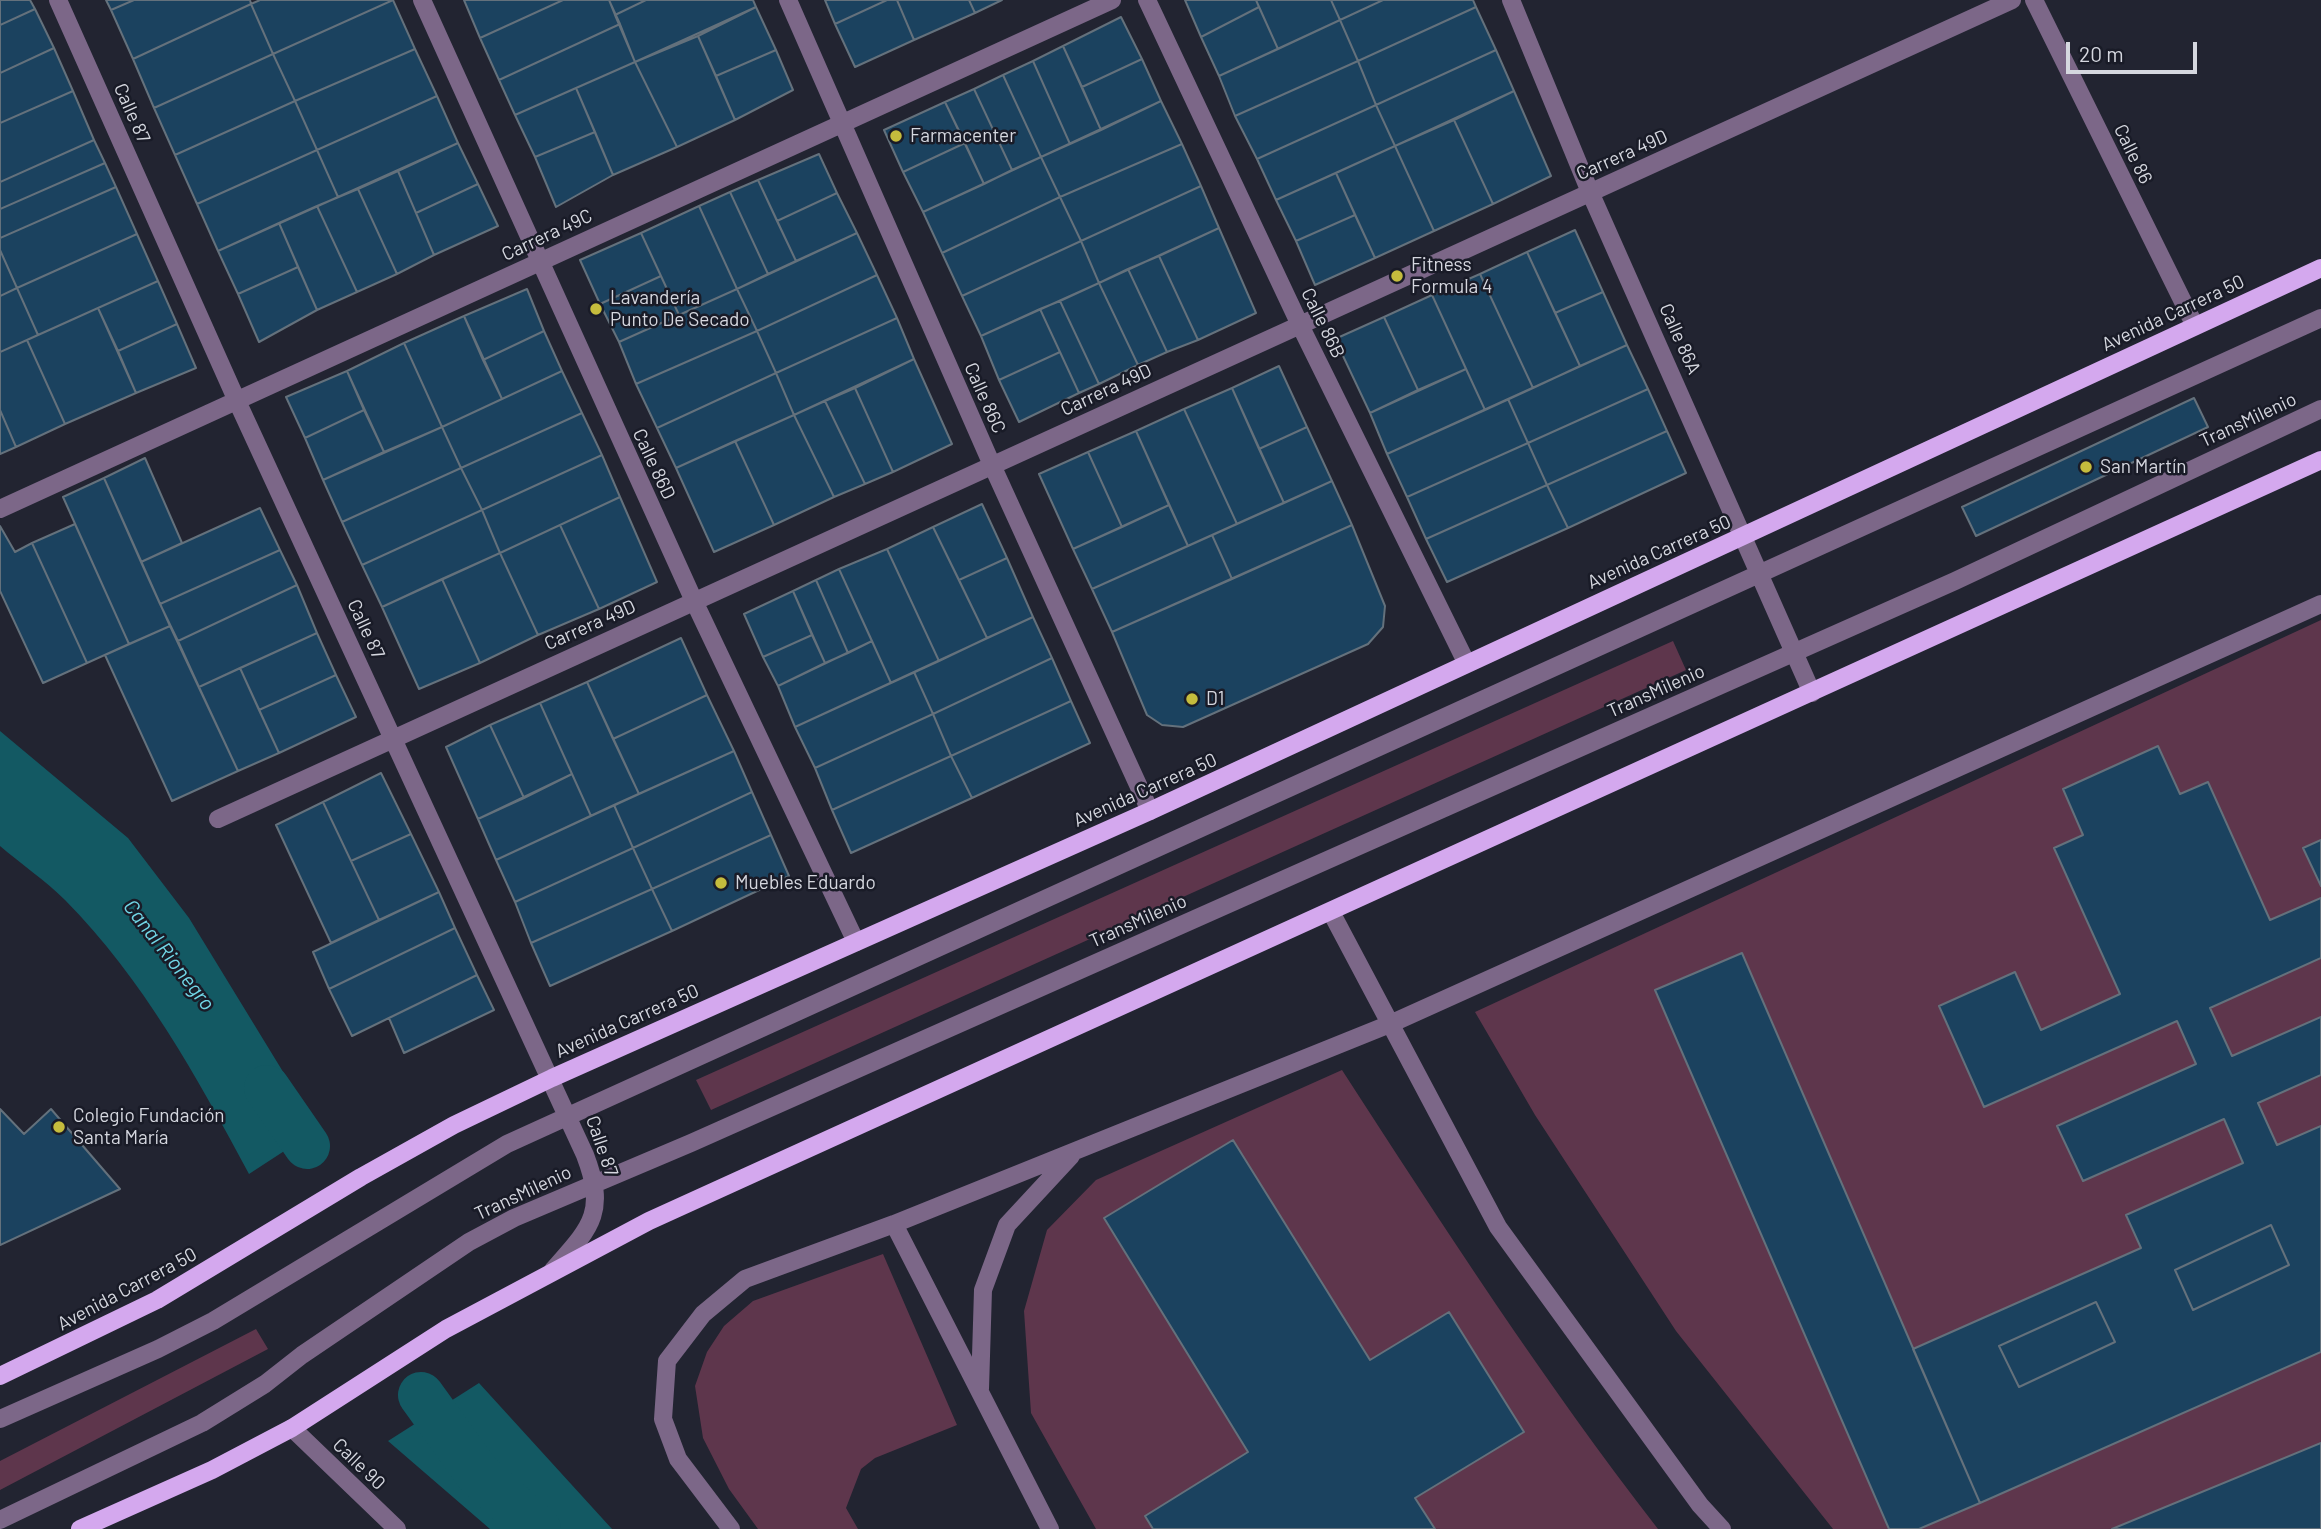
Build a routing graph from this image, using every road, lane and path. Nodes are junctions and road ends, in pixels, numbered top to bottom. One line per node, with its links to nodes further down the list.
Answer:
1 (58, 0): 16 (street, Calle 87)
2 (422, 0): 11 (street, Calle 86D)
3 (788, 0): 9 (street, Calle 86C)
4 (1112, 0): 9 (street, Carrera 49C)
5 (1147, 0): 14 (street, Calle 86B)
6 (1511, 0): 10 (street, Calle 86A)
7 (2012, 0): 10 (street, Carrera 49D)
8 (2034, 0): 15 (street, Calle 86)
9 (841, 124): 11 (street, Carrera 49C); 19 (street, Calle 86C)
10 (1590, 192): 14 (street, Carrera 49D); 21 (street, Calle 86A)
11 (538, 262): 16 (street, Carrera 49C); 23 (street, Calle 86D)
12 (2321, 268): 15 (main road, Avenida Carrera 50)
13 (2321, 318): 22 (street)
14 (1300, 325): 19 (street, Carrera 49D); 26 (street, Calle 86B)
15 (2195, 326): 21 (main road, Avenida Carrera 50)
16 (237, 401): 20 (street, Carrera 49C); 28 (street, Calle 87)
17 (2321, 409): 25 (street, TransMilenio)
18 (2321, 460): 27 (main road)
19 (992, 465): 23 (street, Carrera 49D); 29 (street, Calle 86C)
20 (0, 509)
21 (1744, 537): 22 (street, Calle 86A); 26 (main road, Avenida Carrera 50)
22 (1760, 573): 25 (street, Calle 86A); 35 (street)
23 (694, 601): 28 (street, Carrera 49D); 32 (street, Calle 86D)
24 (2321, 604): 33 (street)
25 (1794, 652): 27 (street, Calle 86A); 37 (street, TransMilenio)
26 (1466, 662): 29 (main road, Avenida Carrera 50)
27 (1812, 693): 31 (main road)
28 (393, 738): 30 (street, Carrera 49D); 34 (street, Calle 87)
29 (1150, 811): 32 (main road, Avenida Carrera 50)
30 (218, 819)
31 (1331, 912): 33 (street); 39 (main road)
32 (856, 942): 34 (main road, Avenida Carrera 50)
33 (1390, 1024): 36 (street); 49 (street)
34 (552, 1078): 35 (street, Calle 87); 40 (main road, Avenida Carrera 50)
35 (569, 1115): 37 (street, Calle 87); 42 (street)
36 (1075, 1151): 38 (street); 41 (street)
37 (596, 1182): 39 (street, Calle 87); 44 (street, TransMilenio)
38 (894, 1224): 41 (street); 47 (street)
39 (553, 1270): 43 (main road)
40 (0, 1376)
41 (980, 1394): 48 (street)
42 (0, 1419)
43 (292, 1428): 45 (main road); 46 (street, Calle 90)
44 (0, 1520)
45 (80, 1529)
46 (397, 1529)
47 (731, 1529)
48 (1051, 1529)
49 (1722, 1529)

